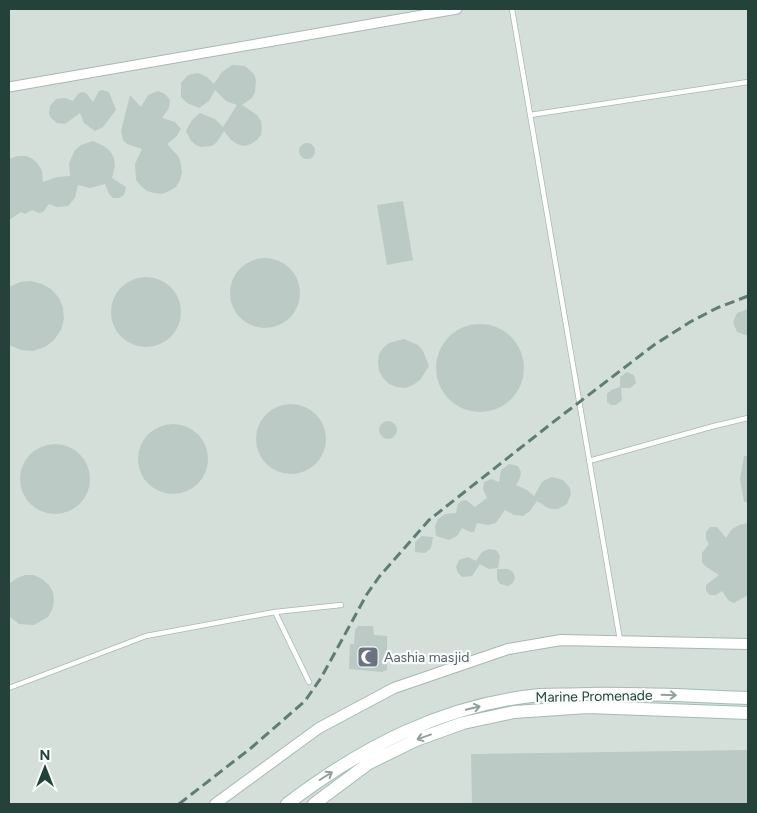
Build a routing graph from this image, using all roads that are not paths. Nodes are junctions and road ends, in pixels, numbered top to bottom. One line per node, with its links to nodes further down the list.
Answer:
1 (457, 9): 4 (street)
2 (512, 9): 5 (lane)
3 (748, 82): 5 (lane)
4 (9, 87)
5 (530, 115): 7 (lane)
6 (748, 418): 7 (lane)
7 (589, 461): 10 (lane)
8 (341, 606): 9 (lane)
9 (274, 612): 12 (lane); 13 (lane)
10 (620, 640): 11 (street); 16 (street)
11 (748, 644)
12 (309, 682)
13 (9, 688)
14 (748, 698): 17 (main road, Marine Promenade, one-way to 14)
15 (748, 713): 18 (main road, Marine Promenade, one-way to 18)
16 (215, 804)
17 (287, 804)
18 (314, 804)

